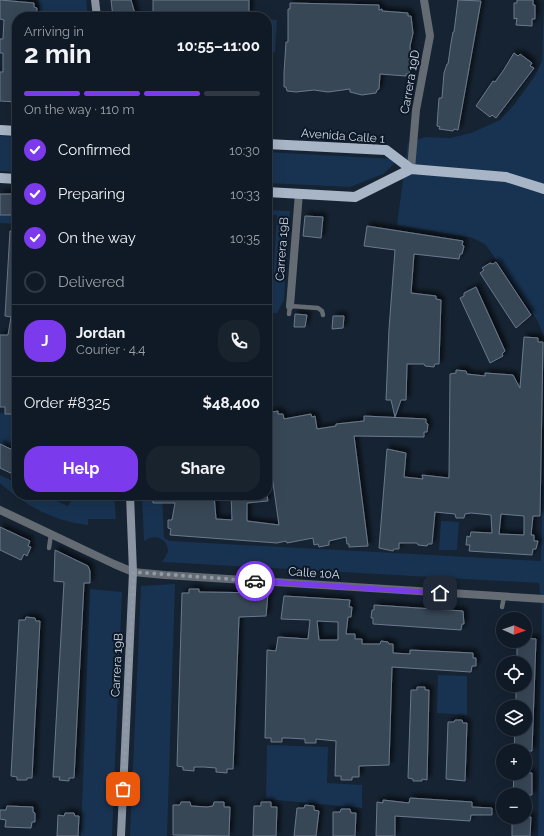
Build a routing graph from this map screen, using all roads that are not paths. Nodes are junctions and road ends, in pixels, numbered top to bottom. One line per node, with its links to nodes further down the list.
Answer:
1 (94, 0): 3 (street)
2 (424, 0): 7 (street, Carrera 19D)
3 (96, 12)
4 (0, 130): 5 (main road)
5 (12, 131)
6 (272, 144): 7 (main road, Avenida Calle 1)
7 (411, 169): 10 (main road); 12 (main road)
8 (0, 178): 9 (main road)
9 (12, 179)
10 (542, 188): 13 (street)
11 (272, 192): 12 (main road)
12 (299, 193): 14 (street, Carrera 19B)
13 (544, 196)
14 (290, 310): 15 (lane)
15 (323, 315)
16 (130, 500): 20 (street, Carrera 19B)
17 (0, 510): 18 (street, Calle 10A)
18 (51, 534): 19 (lane); 20 (street, Calle 10A)
19 (49, 548)
20 (134, 572): 21 (street, Calle 10A); 24 (street, Carrera 19B)
21 (504, 597): 22 (street, Calle 10A); 23 (lane)
22 (544, 599)
23 (502, 607)
24 (121, 836)

